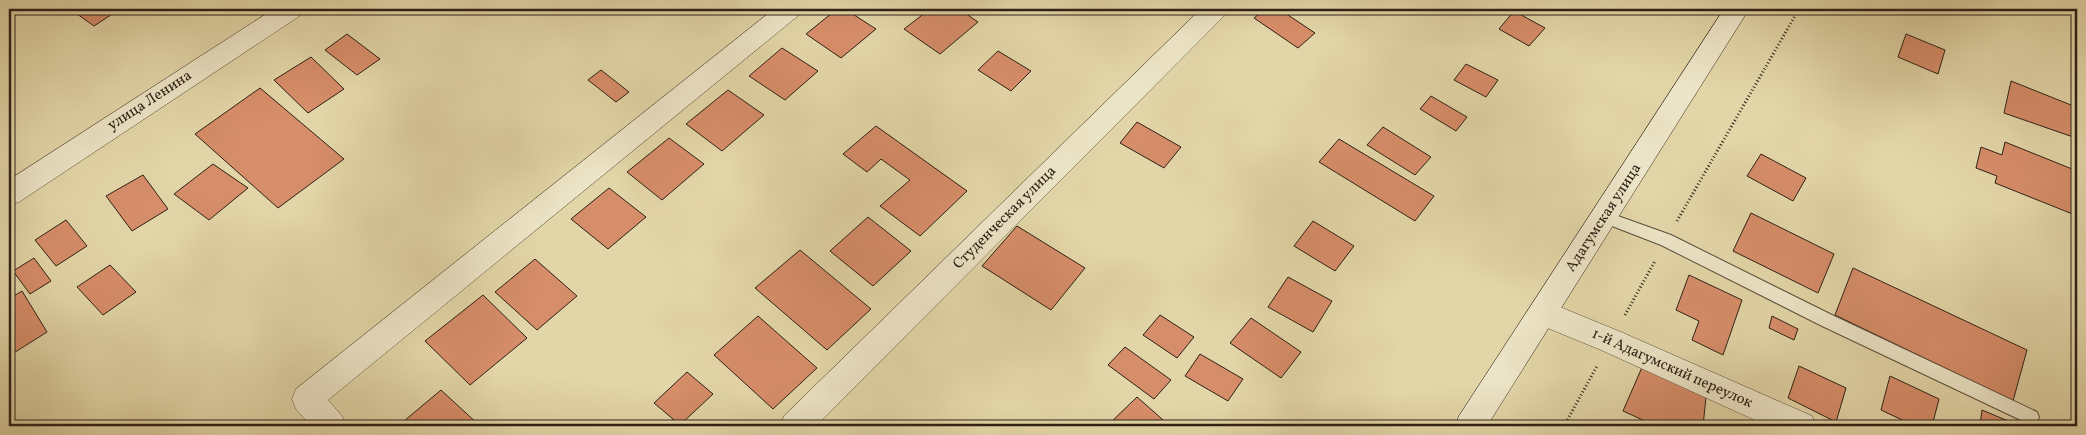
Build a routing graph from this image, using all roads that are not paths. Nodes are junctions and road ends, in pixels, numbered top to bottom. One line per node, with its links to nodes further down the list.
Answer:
1 (292, 9): 5 (street, улица Ленина)
2 (790, 9): 9 (street)
3 (1216, 9): 10 (street, Студенческая улица)
4 (1737, 9): 6 (street, Адагумская улица)
5 (9, 194)
6 (1604, 217): 7 (street, Адагумская улица); 8 (lane)
7 (1543, 313): 11 (street, Адагумская улица); 12 (street, 1-й Адагумский переулок)
8 (2031, 417)
9 (331, 426)
10 (795, 426)
11 (1470, 426)
12 (1801, 426)

